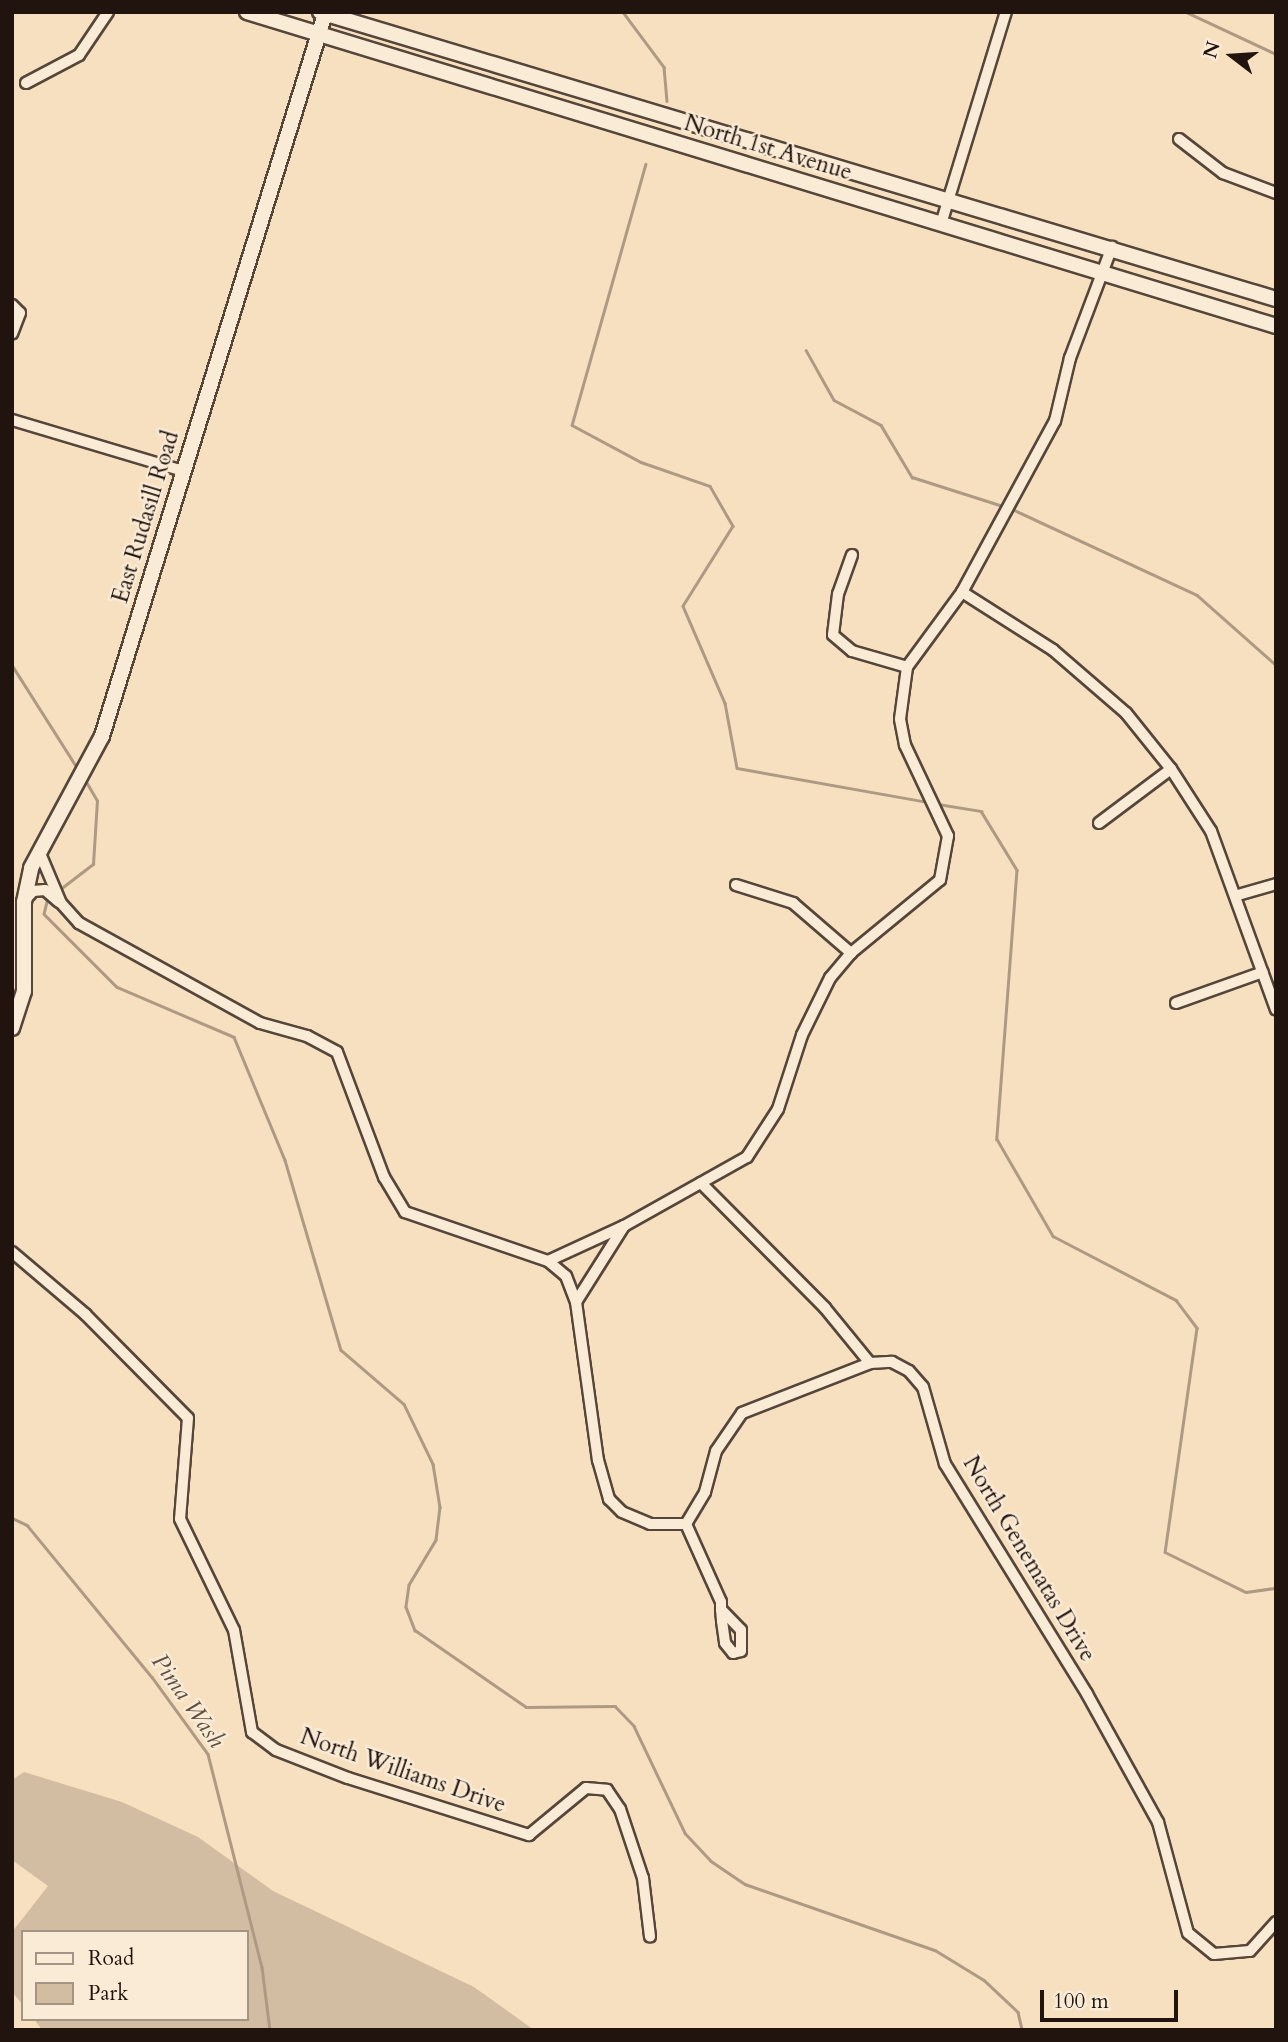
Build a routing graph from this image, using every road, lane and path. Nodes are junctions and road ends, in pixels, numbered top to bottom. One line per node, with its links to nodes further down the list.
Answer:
1 (108, 12): 6 (street)
2 (247, 12): 5 (main road, North 1st Avenue)
3 (1006, 12): 9 (street)
4 (324, 13): 5 (main road, East Rudasill Road); 9 (main road, North 1st Avenue)
5 (318, 34): 10 (main road, North 1st Avenue); 18 (main road, East Rudasill Road)
6 (26, 83)
7 (1179, 139): 8 (street)
8 (1276, 193)
9 (948, 203): 10 (street); 11 (main road, North 1st Avenue)
10 (941, 224): 12 (main road, North 1st Avenue)
11 (1112, 247): 12 (street); 13 (main road, North 1st Avenue)
12 (1104, 273): 15 (main road, North 1st Avenue); 20 (street)
13 (1276, 299)
14 (12, 305): 16 (street)
15 (1276, 326)
16 (12, 334)
17 (12, 420): 18 (street)
18 (183, 471): 24 (main road, East Rudasill Road)
19 (852, 555): 21 (street)
20 (962, 592): 21 (street); 22 (street)
21 (907, 667): 30 (street)
22 (1171, 769): 23 (street); 27 (street)
23 (1099, 823)
24 (39, 851): 28 (main road, East Rudasill Road); 29 (street)
25 (1276, 884): 27 (street)
26 (736, 885): 30 (street)
27 (1238, 895): 31 (street)
28 (25, 900): 29 (street); 34 (main road, East Rudasill Road)
29 (63, 906): 38 (street)
30 (850, 953): 35 (street)
31 (1263, 972): 32 (street); 33 (street)
32 (1176, 1003)
33 (1276, 1010)
34 (12, 1028)
35 (701, 1183): 36 (street); 40 (street)
36 (624, 1226): 38 (street); 39 (street)
37 (12, 1252): 44 (street, North Williams Drive)
38 (548, 1261): 39 (street)
39 (576, 1302): 41 (street)
40 (870, 1363): 41 (street); 43 (street, North Genematas Drive)
41 (686, 1524): 42 (street)
42 (721, 1609)
43 (1276, 1922)
44 (650, 1937)

